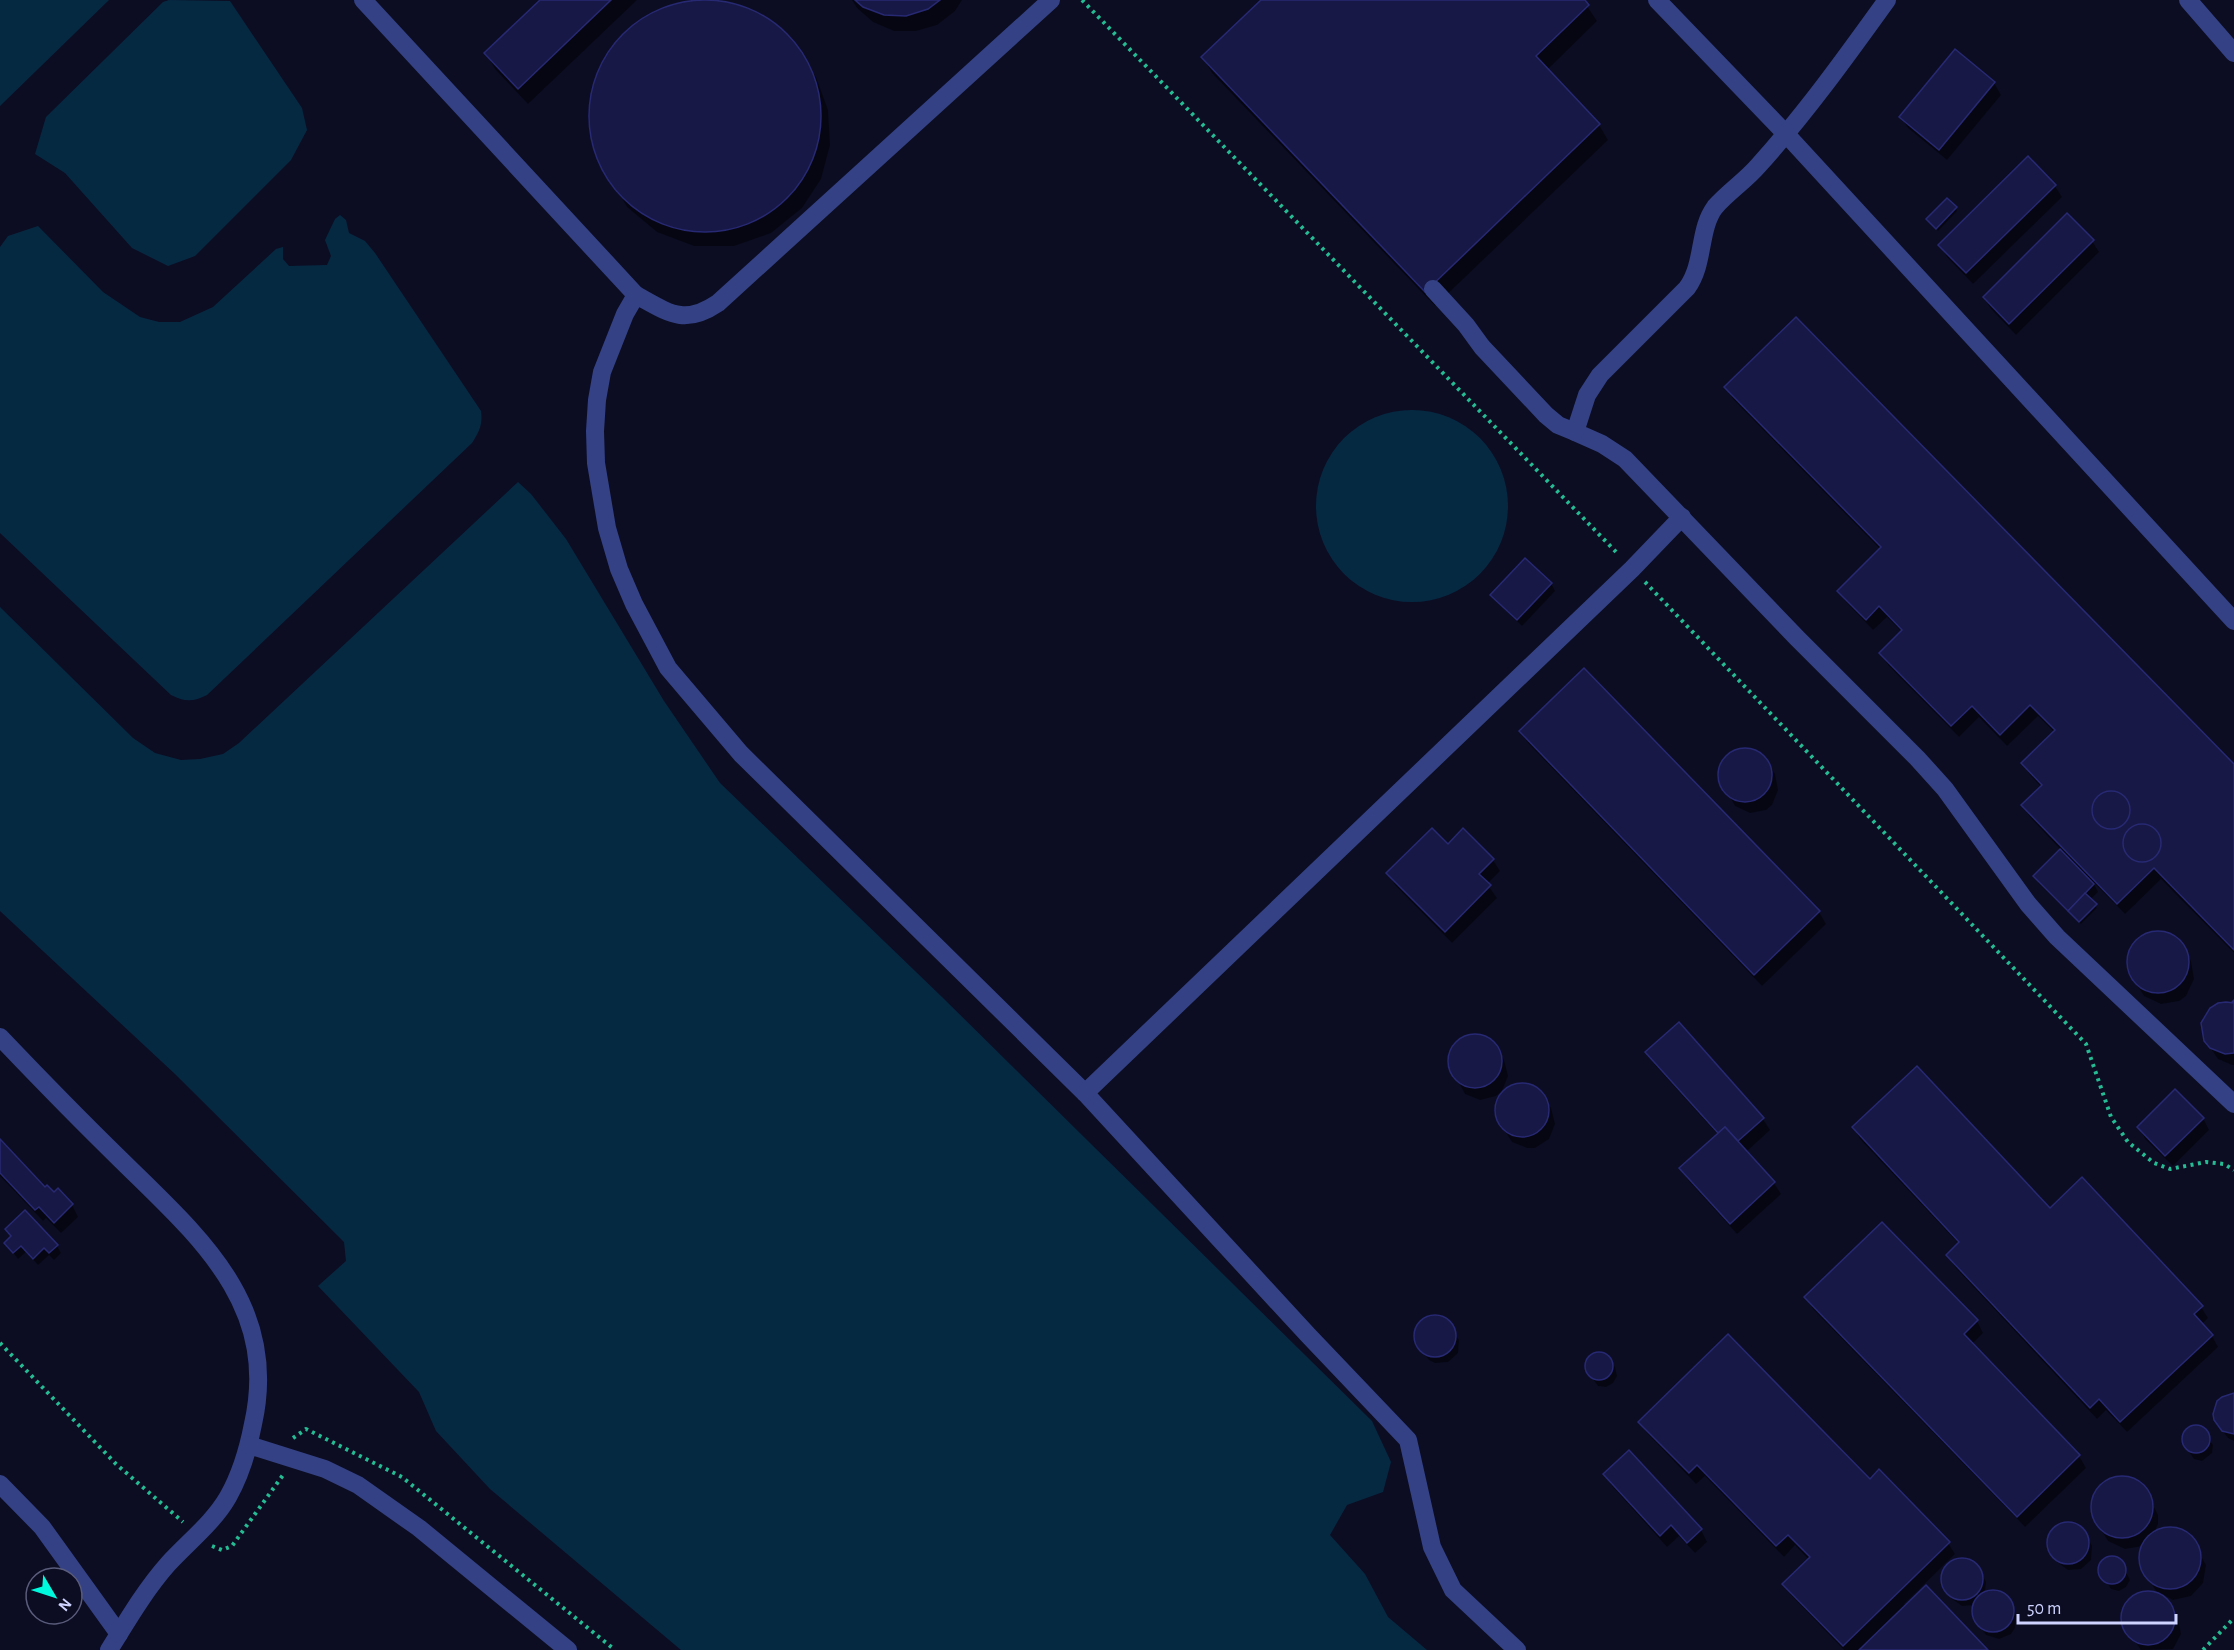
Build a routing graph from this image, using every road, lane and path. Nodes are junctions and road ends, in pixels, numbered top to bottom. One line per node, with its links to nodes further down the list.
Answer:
1 (363, 0): 10 (street)
2 (1051, 0): 10 (street)
3 (1082, 0): 13 (path)
4 (1657, 0): 8 (street)
5 (1887, 0): 8 (street)
6 (2188, 0): 7 (street)
7 (2234, 53)
8 (1786, 134): 11 (street); 14 (street)
9 (1433, 289): 11 (street)
10 (636, 295): 16 (street)
11 (1575, 432): 12 (street)
12 (1682, 517): 13 (street); 17 (street)
13 (1632, 569): 16 (street); 18 (path)
14 (2234, 621)
15 (0, 1037): 20 (street)
16 (1085, 1093): 29 (street)
17 (2234, 1104)
18 (2234, 1170)
19 (0, 1343): 23 (path)
20 (249, 1445): 21 (street); 23 (street)
21 (288, 1456): 23 (path); 27 (street); 28 (path)
22 (0, 1484): 25 (street)
23 (197, 1535): 25 (street)
24 (2234, 1618): 30 (path)
25 (119, 1634): 26 (street)
26 (109, 1650)
27 (568, 1650)
28 (615, 1650)
29 (1517, 1650)
30 (2203, 1650)

